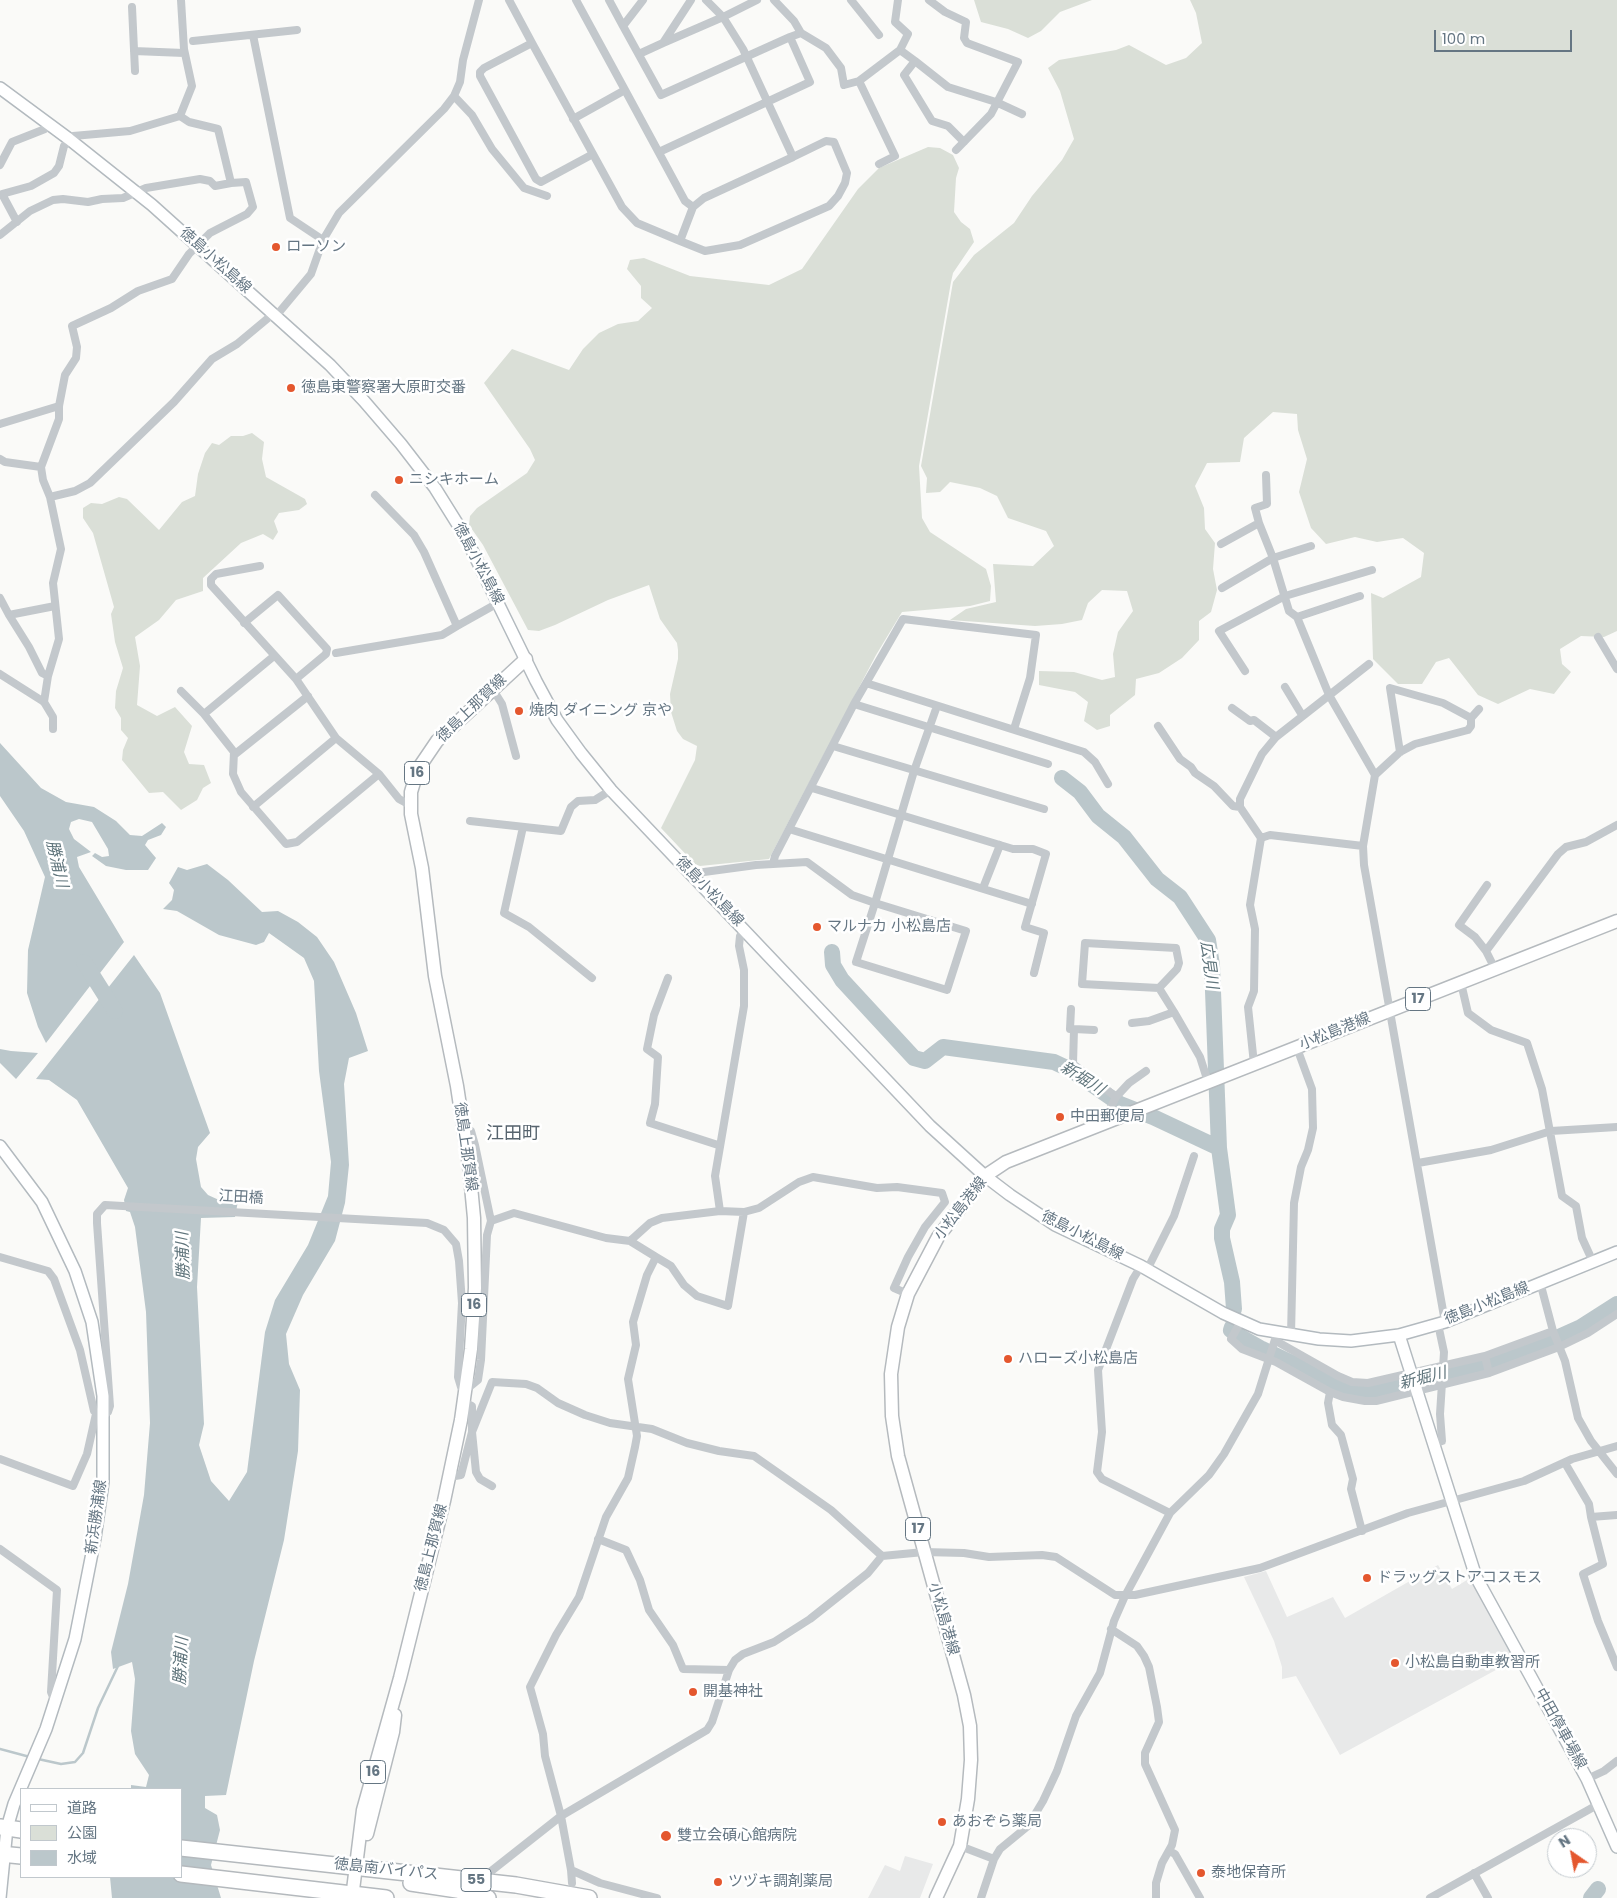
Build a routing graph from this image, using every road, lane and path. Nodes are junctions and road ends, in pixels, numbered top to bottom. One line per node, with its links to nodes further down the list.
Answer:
1 (181, 0): 27 (street)
2 (479, 0): 35 (street)
3 (510, 0): 23 (street)
4 (576, 0): 34 (street)
5 (609, 0): 16 (street)
6 (643, 0): 16 (street)
7 (691, 0): 24 (street)
8 (706, 0): 15 (street)
9 (758, 0): 15 (street)
10 (774, 0): 18 (street)
11 (851, 0): 20 (street)
12 (898, 0): 25 (street)
13 (929, 0): 37 (street)
14 (132, 7): 26 (street)
15 (722, 17): 24 (street); 29 (street)
16 (623, 26): 28 (street)
17 (297, 30): 19 (street)
18 (801, 32): 21 (street); 32 (street)
19 (253, 35): 22 (street); 57 (street)
20 (879, 35)
21 (790, 37): 29 (street); 36 (street)
22 (193, 41)
23 (532, 43): 40 (street); 46 (street)
24 (663, 43): 28 (street)
25 (900, 50): 30 (street); 32 (street)
26 (134, 51): 27 (street); 31 (street)
27 (184, 53): 39 (street)
28 (639, 54): 29 (street)
29 (746, 57): 36 (street)
30 (915, 61): 37 (street); 43 (street)
31 (135, 71)
32 (859, 81): 48 (street)
33 (0, 88): 41 (main road, 徳島小松島線)
34 (625, 90): 40 (street); 45 (street)
35 (454, 96): 53 (street); 57 (street)
36 (767, 101): 45 (street); 47 (street)
37 (996, 102): 38 (street); 43 (street)
38 (1022, 114)
39 (180, 116): 42 (street); 50 (street)
40 (573, 119): 46 (street)
41 (50, 125): 42 (main road, 徳島小松島線); 49 (street)
42 (69, 139): 51 (street); 52 (main road, 徳島小松島線)
43 (964, 142): 44 (street)
44 (956, 150)
45 (659, 152): 54 (street)
46 (593, 154): 58 (street)
47 (793, 157): 54 (street); 58 (street)
48 (879, 164)
49 (0, 165)
50 (231, 182): 52 (street); 59 (street)
51 (1, 190): 55 (street)
52 (138, 193): 55 (street); 59 (main road, 徳島小松島線)
53 (547, 196)
54 (693, 207): 58 (street)
55 (17, 222): 56 (street)
56 (0, 235)
57 (323, 240): 60 (street)
58 (680, 241)
59 (198, 244): 60 (main road, 徳島小松島線); 61 (street)
60 (275, 315): 67 (street); 78 (main road, 徳島小松島線)
61 (59, 406): 62 (street); 64 (street)
62 (0, 424)
63 (0, 459): 64 (street)
64 (41, 466): 67 (street)
65 (1266, 474): 68 (street)
66 (375, 495): 83 (street)
67 (50, 497): 79 (street)
68 (1259, 523): 69 (street); 71 (street)
69 (1221, 544)
70 (1311, 546): 71 (street)
71 (1273, 558): 74 (street); 75 (street)
72 (260, 566): 82 (street)
73 (1372, 570): 75 (street)
74 (1222, 588)
75 (1285, 596): 81 (street); 90 (street)
76 (1360, 596): 81 (street)
77 (0, 598): 80 (street)
78 (498, 603): 83 (street); 87 (main road, 徳島小松島線)
79 (55, 606): 80 (street); 92 (street)
80 (9, 615): 92 (street)
81 (1297, 617): 98 (street)
82 (244, 623): 86 (street); 93 (street)
83 (457, 626): 85 (street)
84 (1598, 637): 89 (street)
85 (336, 653)
86 (274, 656): 93 (street); 105 (street)
87 (526, 659): 96 (main road, 徳島上那賀線 / 16); 124 (main road, 徳島小松島線)
88 (1369, 664): 98 (street)
89 (1617, 669)
90 (1245, 671)
91 (0, 674): 100 (street)
92 (48, 676): 100 (street)
93 (296, 680): 99 (street)
94 (866, 684): 101 (street); 102 (street); 111 (street)
95 (1286, 687): 106 (street)
96 (492, 688): 117 (street); 125 (main road, 徳島上那賀線 / 16)
97 (181, 691): 105 (street)
98 (1329, 695): 106 (street); 121 (street)
99 (308, 696): 113 (street); 116 (street)
100 (44, 702): 110 (street)
101 (854, 704): 109 (street); 114 (street)
102 (937, 706): 109 (street); 111 (street)
103 (1232, 708): 112 (street)
104 (1479, 709): 107 (street)
105 (204, 714): 116 (street)
106 (1302, 715): 112 (street)
107 (1472, 718): 115 (street); 115 (street)
108 (1158, 726): 127 (street)
109 (929, 727): 118 (street); 119 (street)
110 (53, 729)
111 (1014, 729): 122 (street)
112 (1276, 737): 127 (street)
113 (336, 738): 120 (street); 126 (street)
114 (833, 746): 119 (street); 123 (street)
115 (1400, 752): 121 (street)
116 (234, 755): 126 (street)
117 (516, 756)
118 (1048, 764)
119 (914, 771): 128 (street); 129 (street)
120 (379, 774): 125 (street); 126 (street)
121 (1376, 775): 136 (street)
122 (1108, 784)
123 (812, 788): 129 (street); 133 (street)
124 (611, 790): 132 (street); 139 (main road, 徳島小松島線)
125 (410, 805): 165 (main road, 徳島上那賀線 / 16)
126 (253, 807)
127 (1240, 807): 134 (street)
128 (1044, 809)
129 (901, 814): 135 (street); 137 (street)
130 (470, 822): 132 (street)
131 (1617, 825): 146 (street)
132 (523, 827): 149 (street)
133 (789, 829): 137 (street); 138 (street)
134 (1260, 838): 136 (street); 160 (street)
135 (1000, 845): 141 (street); 143 (street)
136 (1363, 846): 154 (street)
137 (888, 859): 141 (street); 142 (street)
138 (773, 864): 139 (street); 142 (street)
139 (693, 876): 145 (main road, 徳島小松島線)
140 (1487, 885): 146 (street)
141 (983, 888): 143 (street)
142 (875, 903): 142 (street)
143 (1032, 904): 148 (street)
144 (1617, 921): 147 (main road, 小松島港線 / 17)
145 (744, 930): 168 (street); 172 (main road, 徳島小松島線)
146 (1486, 951): 147 (street)
147 (1495, 969): 151 (main road, 小松島港線 / 17)
148 (1034, 973)
149 (592, 978)
150 (668, 978): 168 (street)
151 (1461, 983): 154 (main road, 小松島港線 / 17); 167 (street)
152 (1159, 988): 152 (street); 155 (street)
153 (1071, 1009): 157 (street)
154 (1389, 1010): 159 (main road, 小松島港線 / 17); 171 (street)
155 (1174, 1012): 156 (street); 162 (street)
156 (1132, 1023)
157 (1074, 1029): 158 (street); 163 (street)
158 (1094, 1030)
159 (1297, 1048): 160 (main road, 小松島港線 / 17); 188 (street)
160 (1254, 1064): 162 (main road, 小松島港線 / 17)
161 (1146, 1072): 163 (street)
162 (1213, 1080): 164 (main road, 小松島港線 / 17)
163 (1116, 1097): 164 (street)
164 (1110, 1120): 172 (main road, 小松島港線 / 17)
165 (463, 1126): 175 (street); 198 (main road, 徳島上那賀線 / 16)
166 (1617, 1127): 167 (street)
167 (1551, 1131): 171 (street); 180 (street)
168 (718, 1145): 173 (street)
169 (0, 1146): 202 (main road, 新浜勝浦線)
170 (1194, 1156): 181 (street)
171 (1418, 1163): 185 (street)
172 (985, 1176): 181 (main road, 徳島小松島線); 183 (main road, 小松島港線 / 17)
173 (720, 1211): 174 (street); 176 (street)
174 (744, 1212): 178 (street); 183 (street)
175 (490, 1221): 176 (street); 198 (street)
176 (630, 1241): 178 (street)
177 (1617, 1252): 180 (main road, 徳島小松島線)
178 (656, 1256): 203 (street)
179 (0, 1257): 202 (street)
180 (1593, 1262): 182 (main road, 徳島小松島線)
181 (1144, 1268): 186 (main road, 徳島小松島線); 214 (street)
182 (1540, 1282): 185 (main road, 徳島小松島線); 187 (street)
183 (908, 1294): 220 (main road, 小松島港線 / 17)
184 (1617, 1314): 191 (street)
185 (1441, 1323): 189 (main road, 徳島小松島線); 194 (street)
186 (1237, 1329): 190 (main road, 徳島小松島線); 192 (street)
187 (1554, 1332): 191 (street); 193 (street)
188 (1291, 1335): 189 (main road, 徳島小松島線); 190 (main road, 徳島小松島線)
189 (1399, 1335): 196 (main road)
190 (1276, 1340): 192 (street); 196 (street)
191 (1559, 1345): 195 (street); 207 (street)
192 (1270, 1358): 200 (street); 214 (street)
193 (1485, 1358): 194 (street); 195 (street)
194 (1443, 1368): 196 (street); 197 (street)
195 (1488, 1371): 197 (street)
196 (1412, 1375): 199 (main road, 中田停車場線)
197 (1443, 1382): 199 (street); 205 (street)
198 (466, 1389): 201 (main road, 徳島上那賀線 / 16); 202 (street, 江田橋)
199 (1417, 1390): 200 (street); 205 (main road, 中田停車場線)
200 (1330, 1392): 217 (street)
201 (464, 1402): 204 (street); 211 (main road, 徳島上那賀線 / 16)
202 (99, 1415): 208 (street); 226 (main road, 新浜勝浦線)
203 (635, 1426): 204 (street); 218 (street); 221 (street)
204 (472, 1432): 211 (street); 212 (street)
205 (1433, 1444): 213 (main road, 中田停車場線)
206 (1617, 1446): 207 (street)
207 (1599, 1451): 209 (street); 210 (street)
208 (0, 1459)
209 (1565, 1462): 213 (street); 216 (street)
210 (1617, 1474)
211 (449, 1477): 241 (main road, 徳島上那賀線 / 16)
212 (492, 1486)
213 (1450, 1500): 217 (street); 228 (main road, 中田停車場線)
214 (1170, 1514): 222 (street)
215 (1617, 1516): 216 (street)
216 (1591, 1517): 224 (street)
217 (1362, 1532): 222 (street)
218 (598, 1539): 225 (street); 232 (street)
219 (0, 1549): 226 (street)
220 (924, 1552): 221 (street); 222 (street); 234 (main road, 小松島港線 / 17)
221 (882, 1556): 225 (street)
222 (1125, 1596): 223 (street)
223 (1111, 1629): 237 (street); 239 (street)
224 (1617, 1667)
225 (730, 1670): 232 (street)
226 (55, 1702): 229 (main road, 新浜勝浦線)
227 (1617, 1761): 228 (street)
228 (1587, 1779): 231 (main road, 中田停車場線)
229 (21, 1788)
230 (20, 1790): 233 (main road, 新浜勝浦線)
231 (1599, 1804): 235 (main road, 中田停車場線); 243 (street)
232 (561, 1816): 240 (street); 242 (street)
233 (12, 1829): 238 (main road, 新浜勝浦線)
234 (960, 1846): 239 (street); 252 (main road, 小松島港線 / 17)
235 (1617, 1847)
236 (182, 1848): 241 (highway, 徳島南バイパス / 55)
237 (1169, 1851): 254 (street); 255 (street)
238 (8, 1854): 247 (main road, 新浜勝浦線)
239 (994, 1859): 253 (street)
240 (571, 1870): 245 (street); 251 (street)
241 (355, 1871): 246 (main road, 徳島上那賀線 / 16); 249 (highway); 250 (highway, 徳島南バイパス / 55)
242 (490, 1872)
243 (1474, 1873): 256 (street); 257 (street)
244 (182, 1874): 246 (highway, 徳島南バイパス)
245 (572, 1883)
246 (353, 1896): 248 (highway, 徳島南バイパス)
247 (0, 1898)
248 (386, 1898)
249 (488, 1898)
250 (589, 1898)
251 (657, 1898)
252 (936, 1898)
253 (981, 1898)
254 (1156, 1898)
255 (1200, 1898)
256 (1430, 1898)
257 (1488, 1898)

